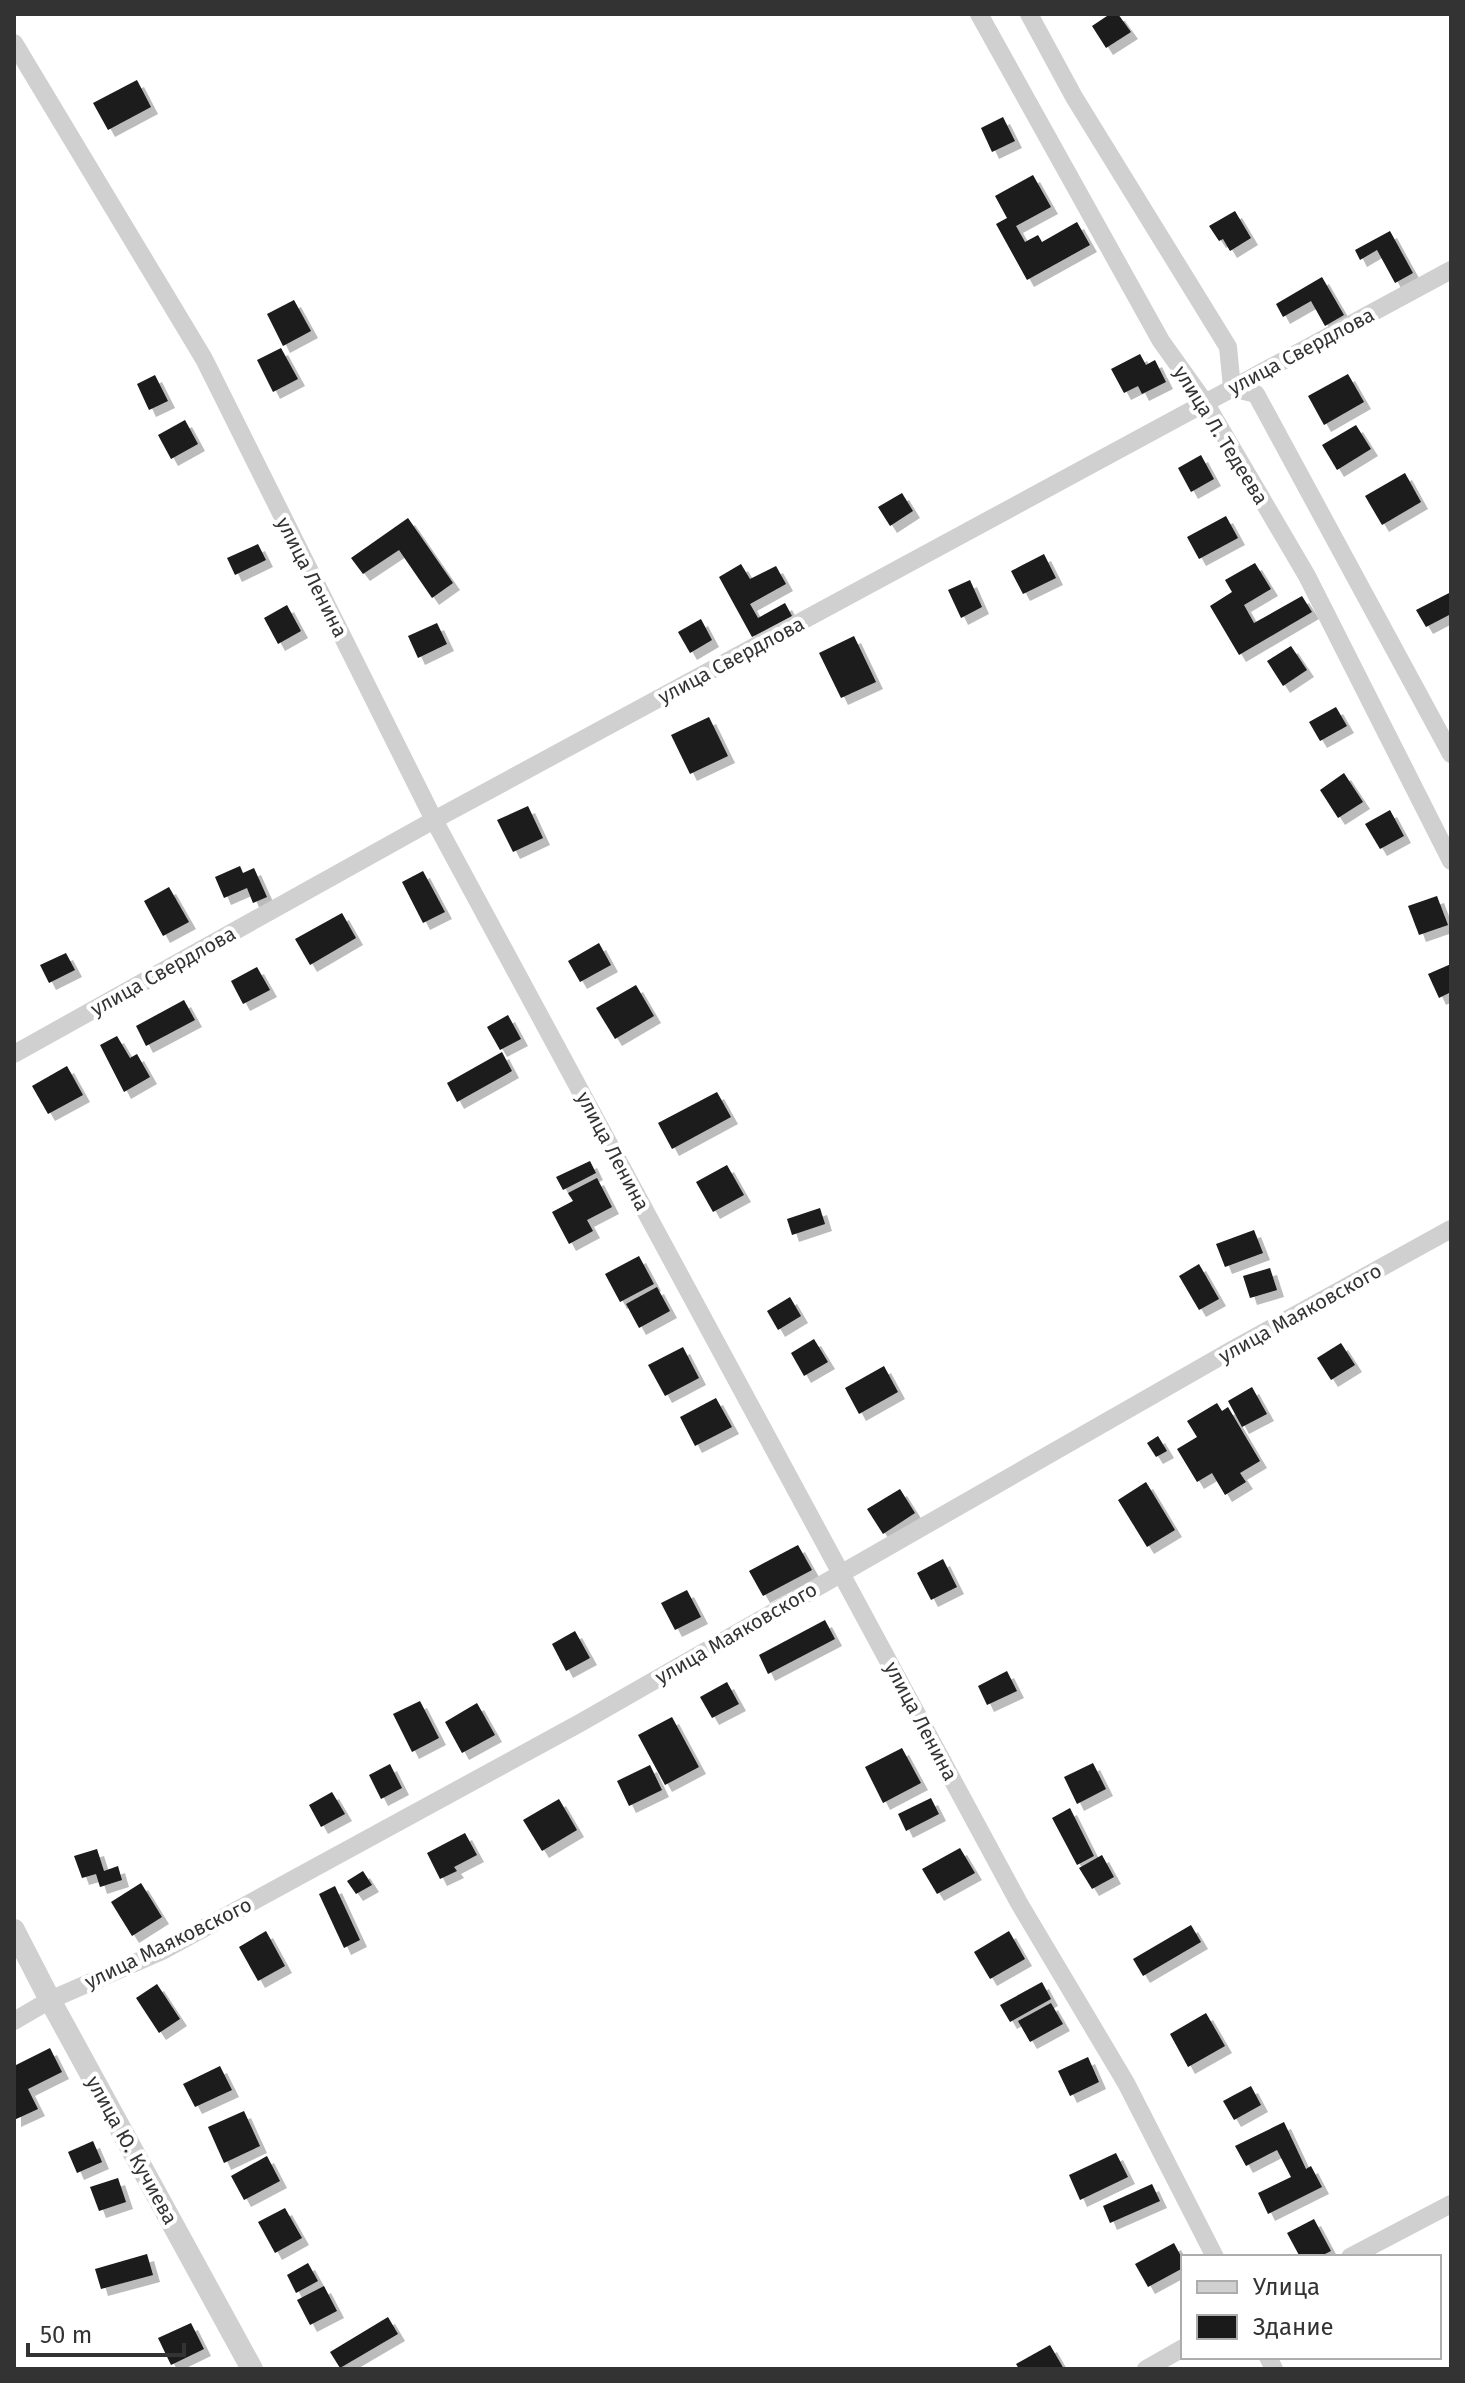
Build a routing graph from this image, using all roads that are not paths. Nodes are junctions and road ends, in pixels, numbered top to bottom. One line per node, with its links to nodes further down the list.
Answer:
1 (979, 14): 6 (street, улица Л. Тедеева)
2 (1029, 14): 5 (street, улица Л. Тедеева)
3 (14, 43): 8 (street, улица Ленина)
4 (1451, 270): 5 (street, улица Свердлова)
5 (1232, 388): 6 (street, улица Свердлова); 7 (street, улица Л. Тедеева)
6 (1206, 404): 8 (street, улица Свердлова); 9 (street, улица Л. Тедеева)
7 (1451, 754)
8 (434, 820): 10 (street, улица Свердлова); 12 (street, улица Ленина)
9 (1451, 861)
10 (14, 1054)
11 (1451, 1229): 12 (street, улица Маяковского)
12 (840, 1573): 14 (street, улица Маяковского); 17 (street, улица Ленина)
13 (14, 1930): 14 (street, улица Ю. Кучиева)
14 (50, 2000): 15 (street, улица Маяковского); 20 (street, улица Ю. Кучиева)
15 (14, 2021)
16 (1451, 2204): 18 (street)
17 (1214, 2255)
18 (1354, 2255)
19 (1181, 2349): 21 (street)
20 (252, 2369)
21 (1146, 2369)

